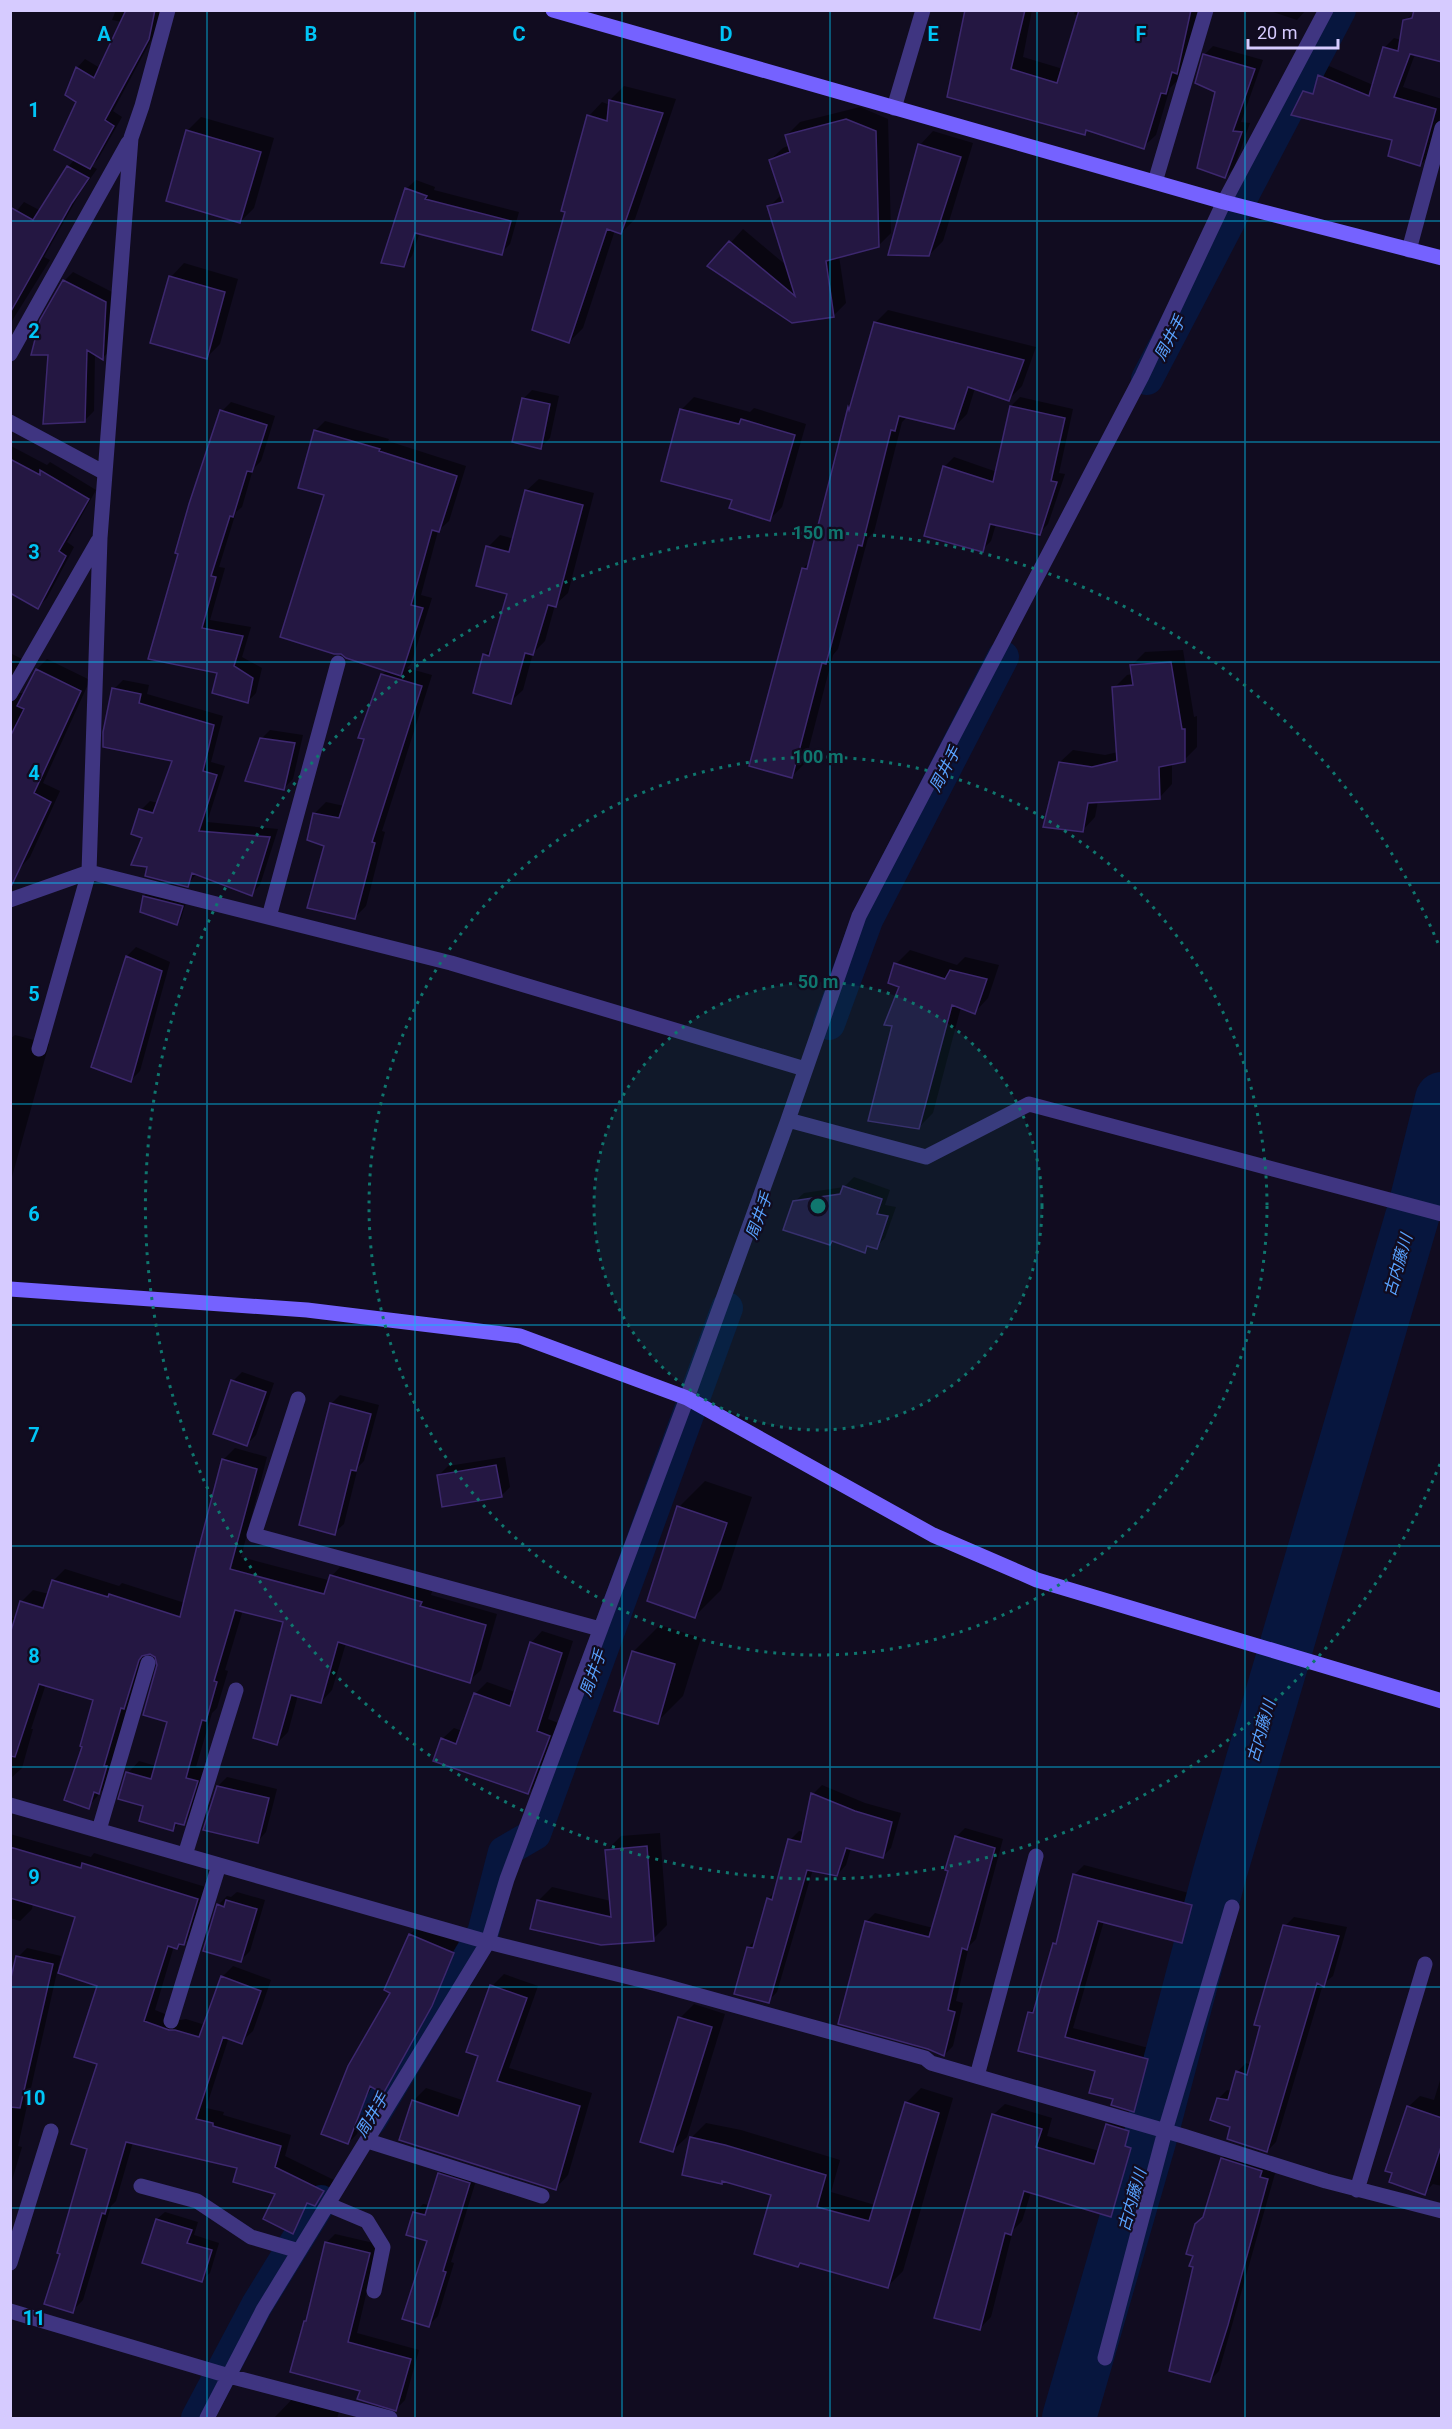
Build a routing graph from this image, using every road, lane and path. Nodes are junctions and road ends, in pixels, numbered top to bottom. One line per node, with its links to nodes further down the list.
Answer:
1 (168, 10): 8 (street)
2 (553, 10): 6 (street)
3 (923, 10): 6 (street)
4 (1206, 10): 9 (street)
5 (1326, 10): 10 (street)
6 (894, 108): 9 (street)
7 (1442, 128): 11 (street)
8 (131, 138): 13 (street); 15 (street)
9 (1155, 182): 10 (street)
10 (1224, 202): 11 (street); 23 (street)
11 (1409, 250): 12 (street)
12 (1442, 258)
13 (10, 354)
14 (10, 422): 15 (street)
15 (105, 472): 16 (street)
16 (100, 538): 18 (street); 19 (street)
17 (338, 663): 21 (street)
18 (10, 693)
19 (88, 872): 20 (street); 21 (street); 22 (street)
20 (10, 900)
21 (269, 917): 23 (street)
22 (39, 1049)
23 (805, 1069): 24 (street)
24 (788, 1120): 25 (street); 27 (street)
25 (1442, 1214)
26 (10, 1289): 27 (street)
27 (687, 1398): 29 (street); 32 (street)
28 (298, 1399): 29 (street)
29 (600, 1629): 39 (street)
30 (148, 1663): 34 (street)
31 (236, 1690): 35 (street)
32 (1442, 1701)
33 (10, 1805): 34 (street)
34 (99, 1830): 35 (street)
35 (185, 1855): 37 (street)
36 (1036, 1856): 42 (street)
37 (219, 1865): 39 (street); 41 (street)
38 (1232, 1907): 44 (street)
39 (488, 1942): 42 (street); 45 (street)
40 (1425, 1964): 47 (street)
41 (171, 2021)
42 (977, 2076): 44 (street)
43 (51, 2131): 52 (street)
44 (1165, 2131): 47 (street); 55 (street)
45 (368, 2141): 48 (street); 49 (street)
46 (141, 2186): 51 (street)
47 (1357, 2190): 50 (street)
48 (542, 2196)
49 (329, 2205): 51 (street); 53 (street)
50 (1442, 2211)
51 (299, 2251): 56 (street)
52 (10, 2263)
53 (374, 2291)
54 (10, 2311): 56 (street)
55 (1105, 2358)
56 (229, 2376): 57 (street); 58 (street)
57 (207, 2418)
58 (390, 2418)

